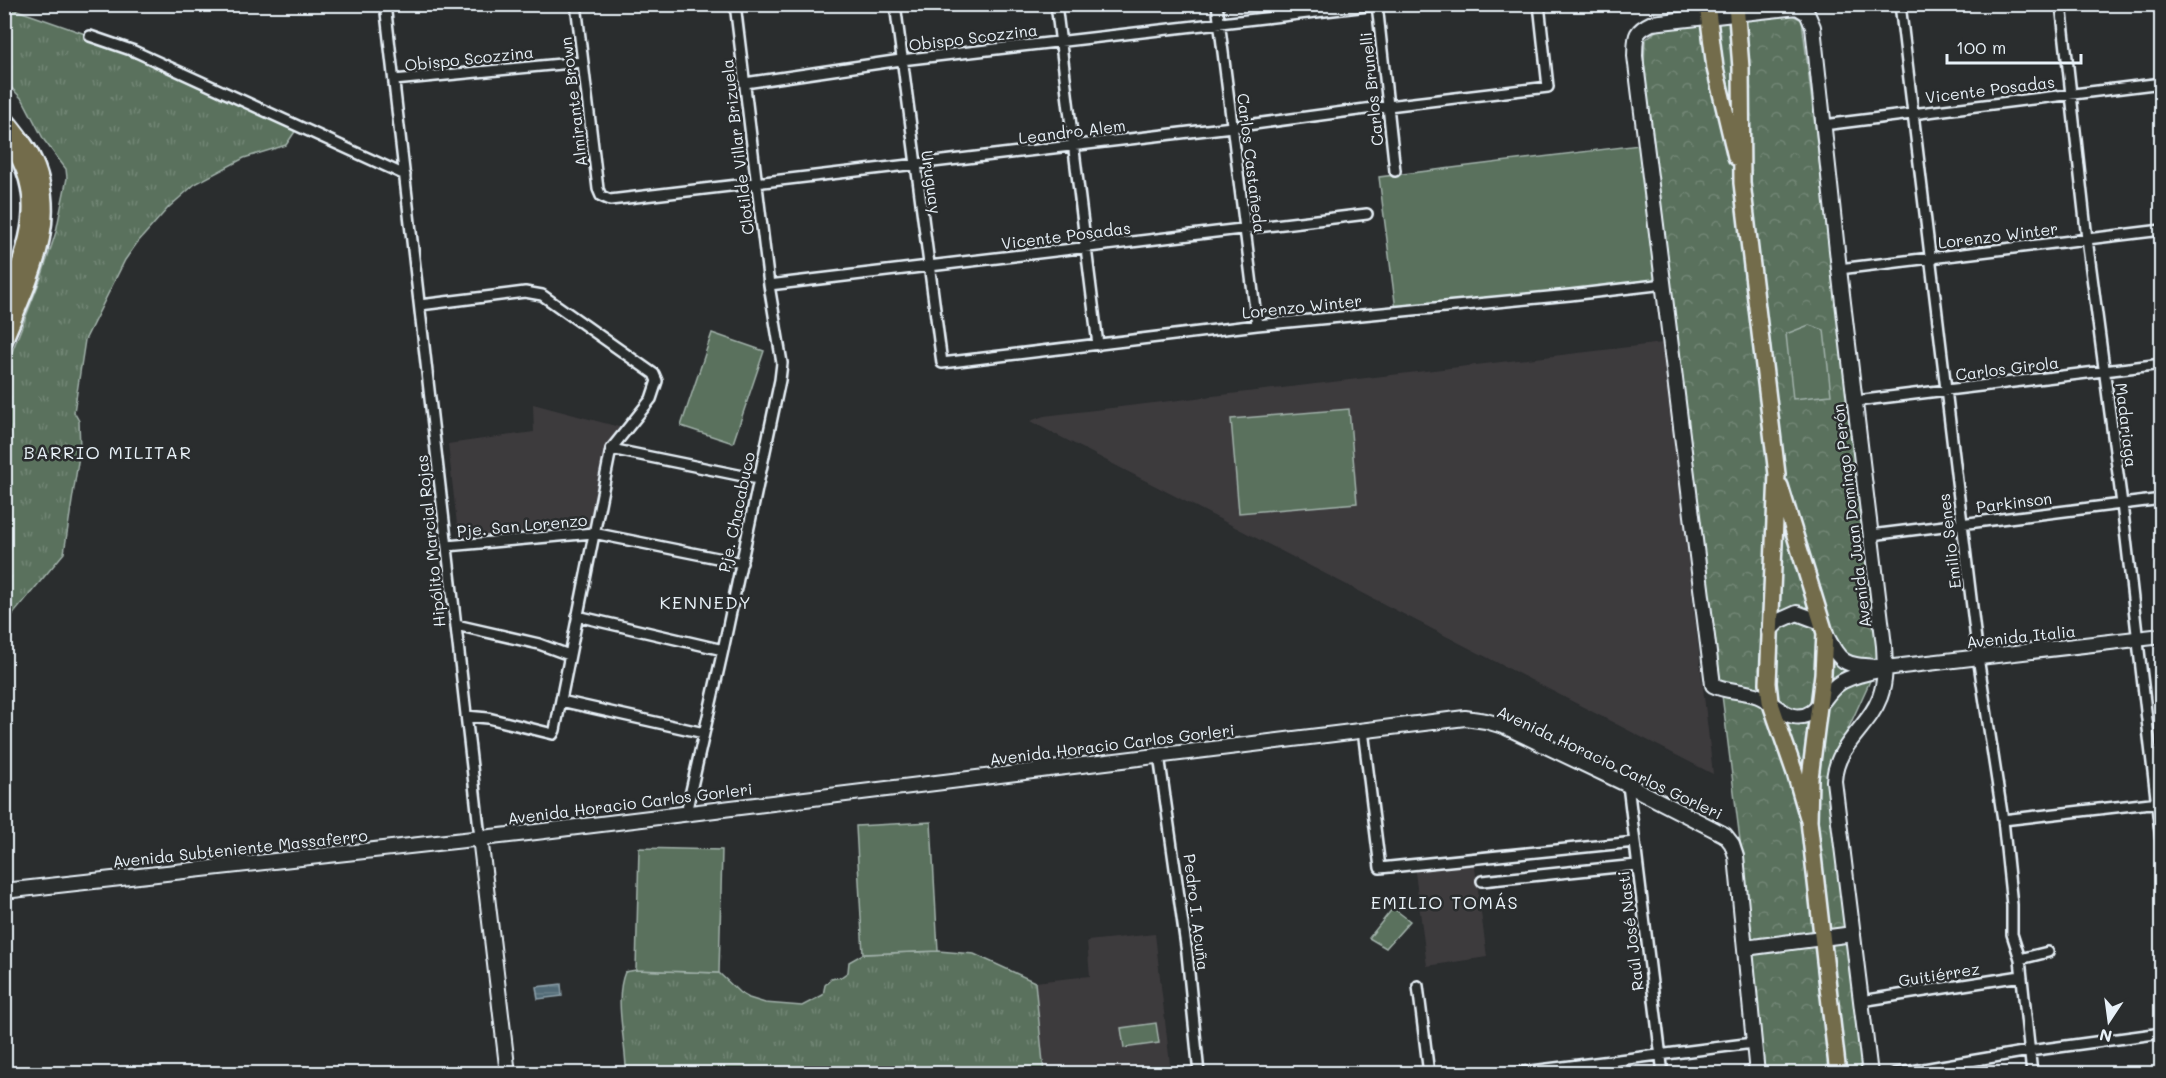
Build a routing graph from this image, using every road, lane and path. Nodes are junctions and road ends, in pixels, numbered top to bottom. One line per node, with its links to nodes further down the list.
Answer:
1 (385, 4): 18 (street, Hipólito Marcial Rojas)
2 (576, 4): 17 (street, Almirante Brown)
3 (735, 4): 19 (street, Clotilde Villar Brizuela)
4 (895, 4): 16 (street, Uruguay)
5 (1056, 4): 15 (street)
6 (1217, 4): 13 (street, Carlos Castañeda)
7 (1539, 4): 22 (street, Leandro Alem)
8 (1900, 4): 23 (street, Emilio Senes)
9 (2061, 4): 21 (street, Madariaga)
10 (1380, 5): 13 (street, Obispo Scozzina); 22 (street, Carlos Brunelli)
11 (1736, 9): 12 (main road); 25 (main road, Avenida Juan Domingo Perón); 32 (main road)
12 (1708, 11): 32 (main road); 43 (main road)
13 (1219, 23): 15 (street, Obispo Scozzina); 26 (street, Carlos Castañeda)
14 (90, 36): 31 (street)
15 (1060, 42): 16 (street, Obispo Scozzina); 28 (street)
16 (901, 60): 19 (street, Obispo Scozzina); 29 (street, Uruguay)
17 (582, 62): 18 (street, Obispo Scozzina); 34 (street, Almirante Brown)
18 (394, 80): 31 (street, Hipólito Marcial Rojas)
19 (745, 83): 33 (street, Clotilde Villar Brizuela)
20 (2162, 83): 21 (street, Vicente Posadas)
21 (2071, 94): 23 (street, Vicente Posadas); 38 (street, Madariaga)
22 (1388, 106): 26 (street, Leandro Alem); 30 (street, Carlos Brunelli)
23 (1913, 114): 25 (street, Vicente Posadas); 40 (street, Emilio Senes)
24 (4, 118): 48 (main road)
25 (1823, 125): 42 (main road, Avenida Juan Domingo Perón)
26 (1232, 127): 28 (street, Leandro Alem); 36 (street, Carlos Castañeda)
27 (4, 135): 45 (main road)
28 (1073, 146): 29 (street, Leandro Alem); 39 (street)
29 (915, 165): 33 (street, Leandro Alem); 41 (street, Uruguay)
30 (1395, 171)
31 (405, 176): 46 (street, Hipólito Marcial Rojas)
32 (1742, 183): 56 (main road)
33 (757, 184): 34 (street, Leandro Alem); 44 (street, Clotilde Villar Brizuela)
34 (601, 196)
35 (1367, 214): 36 (street, Vicente Posadas)
36 (1245, 228): 39 (street, Vicente Posadas); 47 (street, Carlos Castañeda)
37 (2162, 230): 38 (street, Lorenzo Winter)
38 (2087, 239): 40 (street, Lorenzo Winter); 52 (street, Madariaga)
39 (1086, 248): 41 (street, Vicente Posadas); 49 (street)
40 (1930, 258): 42 (street, Lorenzo Winter); 53 (street, Emilio Senes)
41 (928, 266): 44 (street, Vicente Posadas); 50 (street, Uruguay)
42 (1839, 269): 54 (main road, Avenida Juan Domingo Perón)
43 (1665, 284): 47 (street, Lorenzo Winter); 76 (main road)
44 (769, 285): 57 (street, Pje. Chacabuco)
45 (4, 304)
46 (420, 305): 55 (street); 63 (street, Hipólito Marcial Rojas)
47 (1257, 325): 49 (street, Lorenzo Winter)
48 (4, 341)
49 (1098, 345): 50 (street, Lorenzo Winter)
50 (942, 363)
51 (2162, 364): 52 (street, Carlos Girola)
52 (2104, 371): 53 (street, Carlos Girola); 59 (street, Madariaga)
53 (1946, 390): 54 (street, Carlos Girola); 60 (street, Emilio Senes)
54 (1856, 401): 62 (main road, Avenida Juan Domingo Perón)
55 (611, 449): 57 (street); 61 (street)
56 (1777, 474): 67 (main road); 68 (main road)
57 (758, 479): 64 (street, Pje. Chacabuco)
58 (2162, 499): 59 (street, Parkinson)
59 (2122, 504): 60 (street, Parkinson); 70 (street, Madariaga)
60 (1962, 524): 62 (street, Parkinson); 73 (street, Emilio Senes)
61 (593, 533): 63 (street, Pje. San Lorenzo); 64 (street, Pje. San Lorenzo); 65 (street)
62 (1871, 535): 74 (main road, Avenida Juan Domingo Perón)
63 (447, 546): 66 (street, Hipólito Marcial Rojas)
64 (742, 563): 71 (street, Pje. Chacabuco)
65 (577, 616): 71 (street); 72 (street)
66 (456, 624): 72 (street); 78 (street, Hipólito Marcial Rojas)
67 (1823, 628): 68 (main road); 74 (main road, Avenida Italia); 77 (main road)
68 (1769, 631): 76 (main road)
69 (2162, 636): 70 (main road, Avenida Italia)
70 (2138, 639): 73 (main road, Avenida Italia); 83 (street, Madariaga)
71 (723, 650): 80 (street, Pje. Chacabuco)
72 (569, 655): 75 (street)
73 (1978, 657): 74 (main road, Avenida Italia); 85 (street, Emilio Senes)
74 (1885, 668): 77 (main road, Avenida Italia); 93 (main road, Avenida Juan Domingo Perón)
75 (561, 701): 78 (street); 80 (street)
76 (1770, 702): 77 (main road); 86 (main road)
77 (1819, 706): 86 (main road)
78 (466, 716): 87 (street, Hipólito Marcial Rojas)
79 (1363, 730): 81 (main road, Avenida Horacio Carlos Gorleri); 82 (main road, Avenida Horacio Carlos Gorleri); 88 (street)
80 (704, 733): 84 (street, Pje. Chacabuco)
81 (1159, 755): 84 (main road, Avenida Horacio Carlos Gorleri); 106 (street, Pedro I. Acuña)
82 (1628, 785): 88 (street, Raúl José Nasti); 95 (main road, Avenida Horacio Carlos Gorleri)
83 (2159, 802): 85 (street); 89 (street, Madariaga)
84 (686, 813): 87 (main road, Avenida Horacio Carlos Gorleri)
85 (2003, 820): 97 (street, Emilio Senes)
86 (1809, 821): 94 (main road)
87 (480, 837): 92 (main road, Avenida Subteniente Massaferro); 105 (main road, Hipólito Marcial Rojas)
88 (1635, 842): 90 (street, Raúl José Nasti)
89 (2162, 849)
90 (1638, 865): 91 (street); 104 (street, Raúl José Nasti)
91 (1482, 881)
92 (4, 891)
93 (1853, 934): 94 (main road); 100 (main road, Avenida Juan Domingo Perón)
94 (1822, 938): 95 (main road); 111 (main road)
95 (1745, 948): 102 (main road)
96 (2048, 952): 97 (street)
97 (2020, 960): 98 (street, Emilio Senes)
98 (2021, 976): 100 (street, Guitiérrez); 103 (street, Emilio Senes)
99 (1418, 986): 107 (street)
100 (1861, 1000): 112 (main road, Avenida Juan Domingo Perón)
101 (2162, 1033): 103 (street)
102 (1753, 1043): 104 (street); 110 (main road)
103 (2029, 1051): 113 (street); 114 (street, Emilio Senes)
104 (1661, 1055): 108 (street); 109 (street, Raúl José Nasti)
105 (508, 1074)
106 (1199, 1074)
107 (1429, 1074)
108 (1508, 1074)
109 (1663, 1074)
110 (1757, 1074)
111 (1838, 1074)
112 (1870, 1074)
113 (1894, 1074)
114 (2032, 1074)

